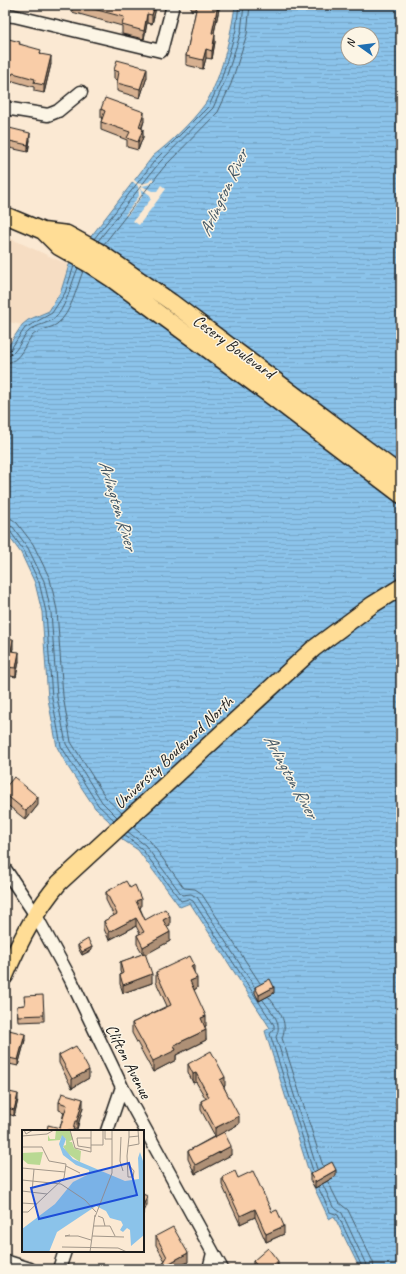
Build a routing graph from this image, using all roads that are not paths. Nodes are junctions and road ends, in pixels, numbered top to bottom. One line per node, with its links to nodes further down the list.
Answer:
1 (173, 5): 2 (street)
2 (9, 12)
3 (80, 92): 4 (street)
4 (5, 108)
5 (5, 215): 6 (main road, Cesery Boulevard)
6 (44, 231): 7 (main road, Cesery Boulevard); 8 (main road, Cesery Boulevard)
7 (401, 475)
8 (401, 495)
9 (401, 587): 11 (main road, University Boulevard North)
10 (5, 869): 11 (street, Clifton Avenue)
11 (35, 914): 12 (main road, University Boulevard North); 13 (street, Clifton Avenue)
12 (5, 976)
13 (122, 1087): 14 (street); 16 (street, Clifton Avenue)
14 (107, 1130)
15 (65, 1252): 19 (street)
16 (213, 1253): 20 (street); 21 (street, Clifton Avenue)
17 (5, 1261): 18 (street)
18 (30, 1269)
19 (59, 1269)
20 (209, 1269)
21 (222, 1269)

